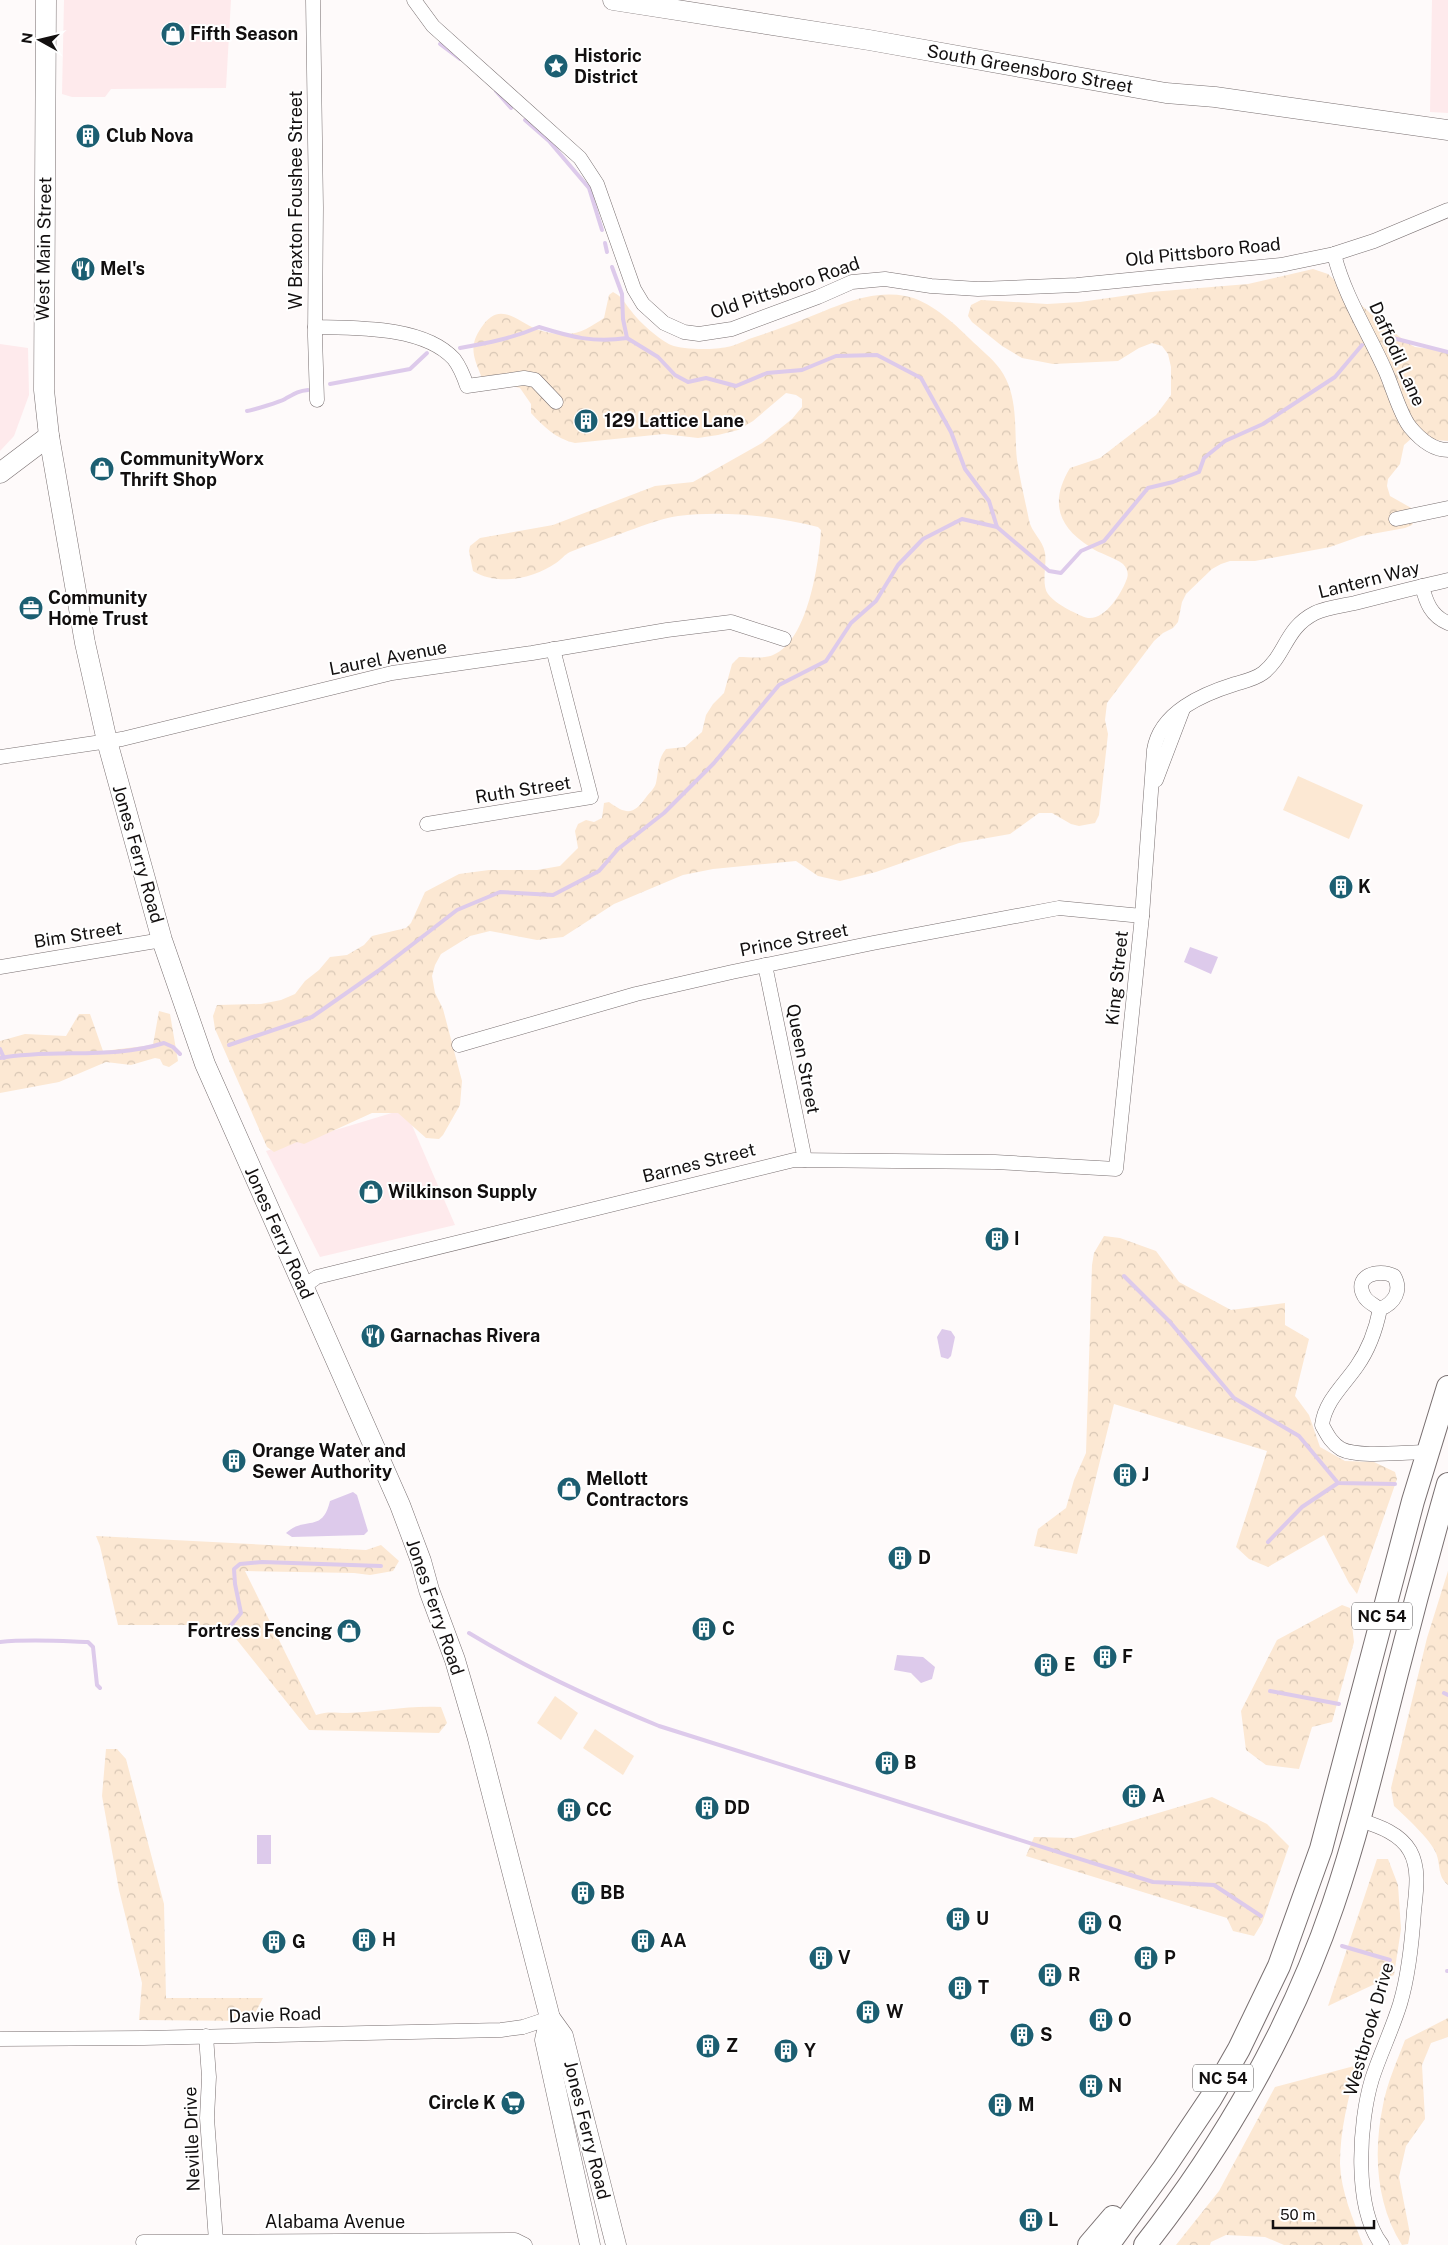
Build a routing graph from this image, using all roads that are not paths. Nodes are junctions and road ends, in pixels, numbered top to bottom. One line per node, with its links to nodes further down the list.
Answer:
1 (46, 0): 11 (main road, West Main Street)
2 (313, 0): 8 (street, W Braxton Foushee Street)
3 (414, 0): 7 (street, Old Pittsboro Road)
4 (613, 0): 5 (main road, South Greensboro Street)
5 (1448, 130)
6 (1448, 210): 7 (street, Old Pittsboro Road)
7 (1334, 254): 12 (street, Daffodil Lane)
8 (315, 327): 9 (street, W Braxton Foushee Street); 10 (street)
9 (317, 400)
10 (556, 402)
11 (49, 436): 13 (main road); 21 (main road, Jones Ferry Road)
12 (1448, 450)
13 (0, 474)
14 (1448, 508): 15 (street)
15 (1396, 519)
16 (1448, 580): 17 (street, Lantern Way)
17 (1422, 586): 18 (street); 23 (street, Lantern Way)
18 (1448, 622)
19 (784, 639): 20 (street, Laurel Avenue)
20 (553, 649): 21 (street, Laurel Avenue); 24 (street, Ruth Street)
21 (107, 741): 22 (street, Laurel Avenue); 26 (main road, Jones Ferry Road)
22 (0, 757)
23 (1152, 790): 25 (street, King Street)
24 (427, 824)
25 (1142, 916): 27 (street, Prince Street); 31 (street, King Street)
26 (162, 940): 28 (street, Bim Street); 32 (main road, Jones Ferry Road)
27 (765, 965): 29 (street, Prince Street); 30 (street, Queen Street)
28 (0, 966)
29 (459, 1045)
30 (805, 1160): 31 (street, Barnes Street); 32 (street, Barnes Street)
31 (1116, 1169)
32 (303, 1287): 41 (main road, Jones Ferry Road)
33 (1380, 1309): 35 (street)
34 (1448, 1387): 35 (highway, NC 54)
35 (1427, 1452): 37 (highway, NC 54)
36 (1448, 1484): 39 (highway, NC 54)
37 (1353, 1731): 38 (highway, NC 54); 39 (highway)
38 (1333, 1804): 40 (highway); 44 (highway, NC 54)
39 (1360, 1820): 40 (highway, NC 54); 53 (street, Westbrook Drive)
40 (1333, 1907): 52 (highway, NC 54)
41 (550, 2018): 42 (street, Davie Road); 48 (main road, Jones Ferry Road); 49 (main road, Jones Ferry Road)
42 (206, 2036): 43 (street, Davie Road); 45 (street, Neville Drive)
43 (0, 2039)
44 (1164, 2168): 50 (highway); 51 (highway, NC 54)
45 (216, 2241): 46 (street, Alabama Avenue); 47 (street, Alabama Avenue)
46 (143, 2242)
47 (525, 2245)
48 (590, 2245)
49 (616, 2245)
50 (1088, 2245)
51 (1108, 2245)
52 (1145, 2245)
53 (1382, 2245)

